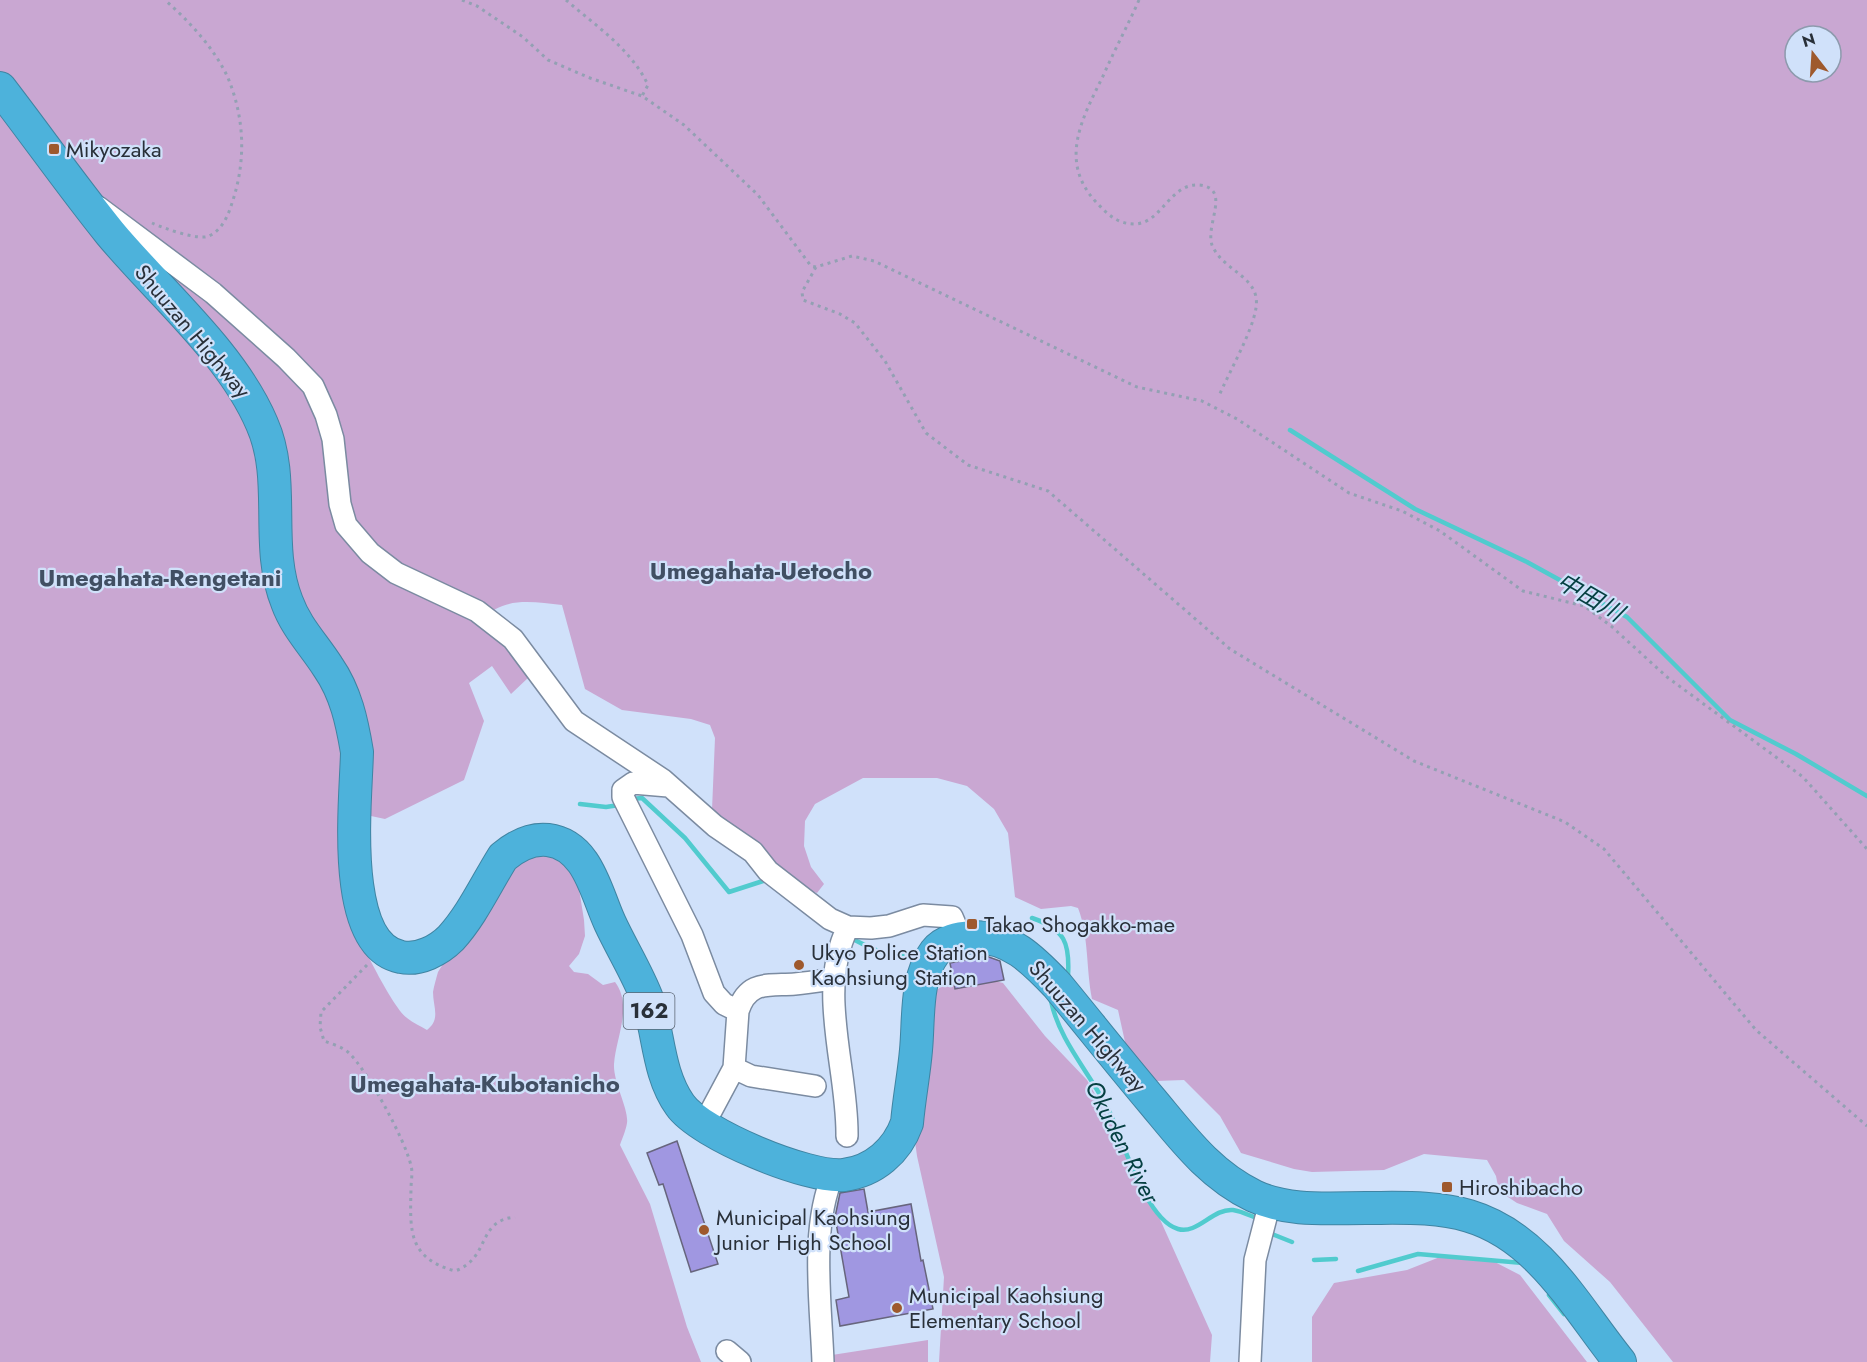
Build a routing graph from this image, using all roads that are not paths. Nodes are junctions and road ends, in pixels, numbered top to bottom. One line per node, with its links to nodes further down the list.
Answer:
1 (0, 88): 2 (highway, Shuuzan Highway)
2 (87, 201): 3 (street); 10 (highway, Shuuzan Highway / 162)
3 (672, 787): 4 (street); 7 (street)
4 (848, 927): 5 (street); 6 (street)
5 (961, 938): 12 (highway, Shuuzan Highway / 162); 13 (highway, Shuuzan Highway / 162)
6 (832, 979): 7 (street); 11 (street)
7 (738, 1011): 8 (street)
8 (734, 1068): 9 (street); 10 (street)
9 (815, 1086)
10 (703, 1126): 12 (highway, Shuuzan Highway / 162)
11 (847, 1136)
12 (833, 1175): 14 (street)
13 (1270, 1202): 15 (street); 16 (highway, Shuuzan Highway / 162)
14 (823, 1362)
15 (1250, 1362)
16 (1620, 1362)

